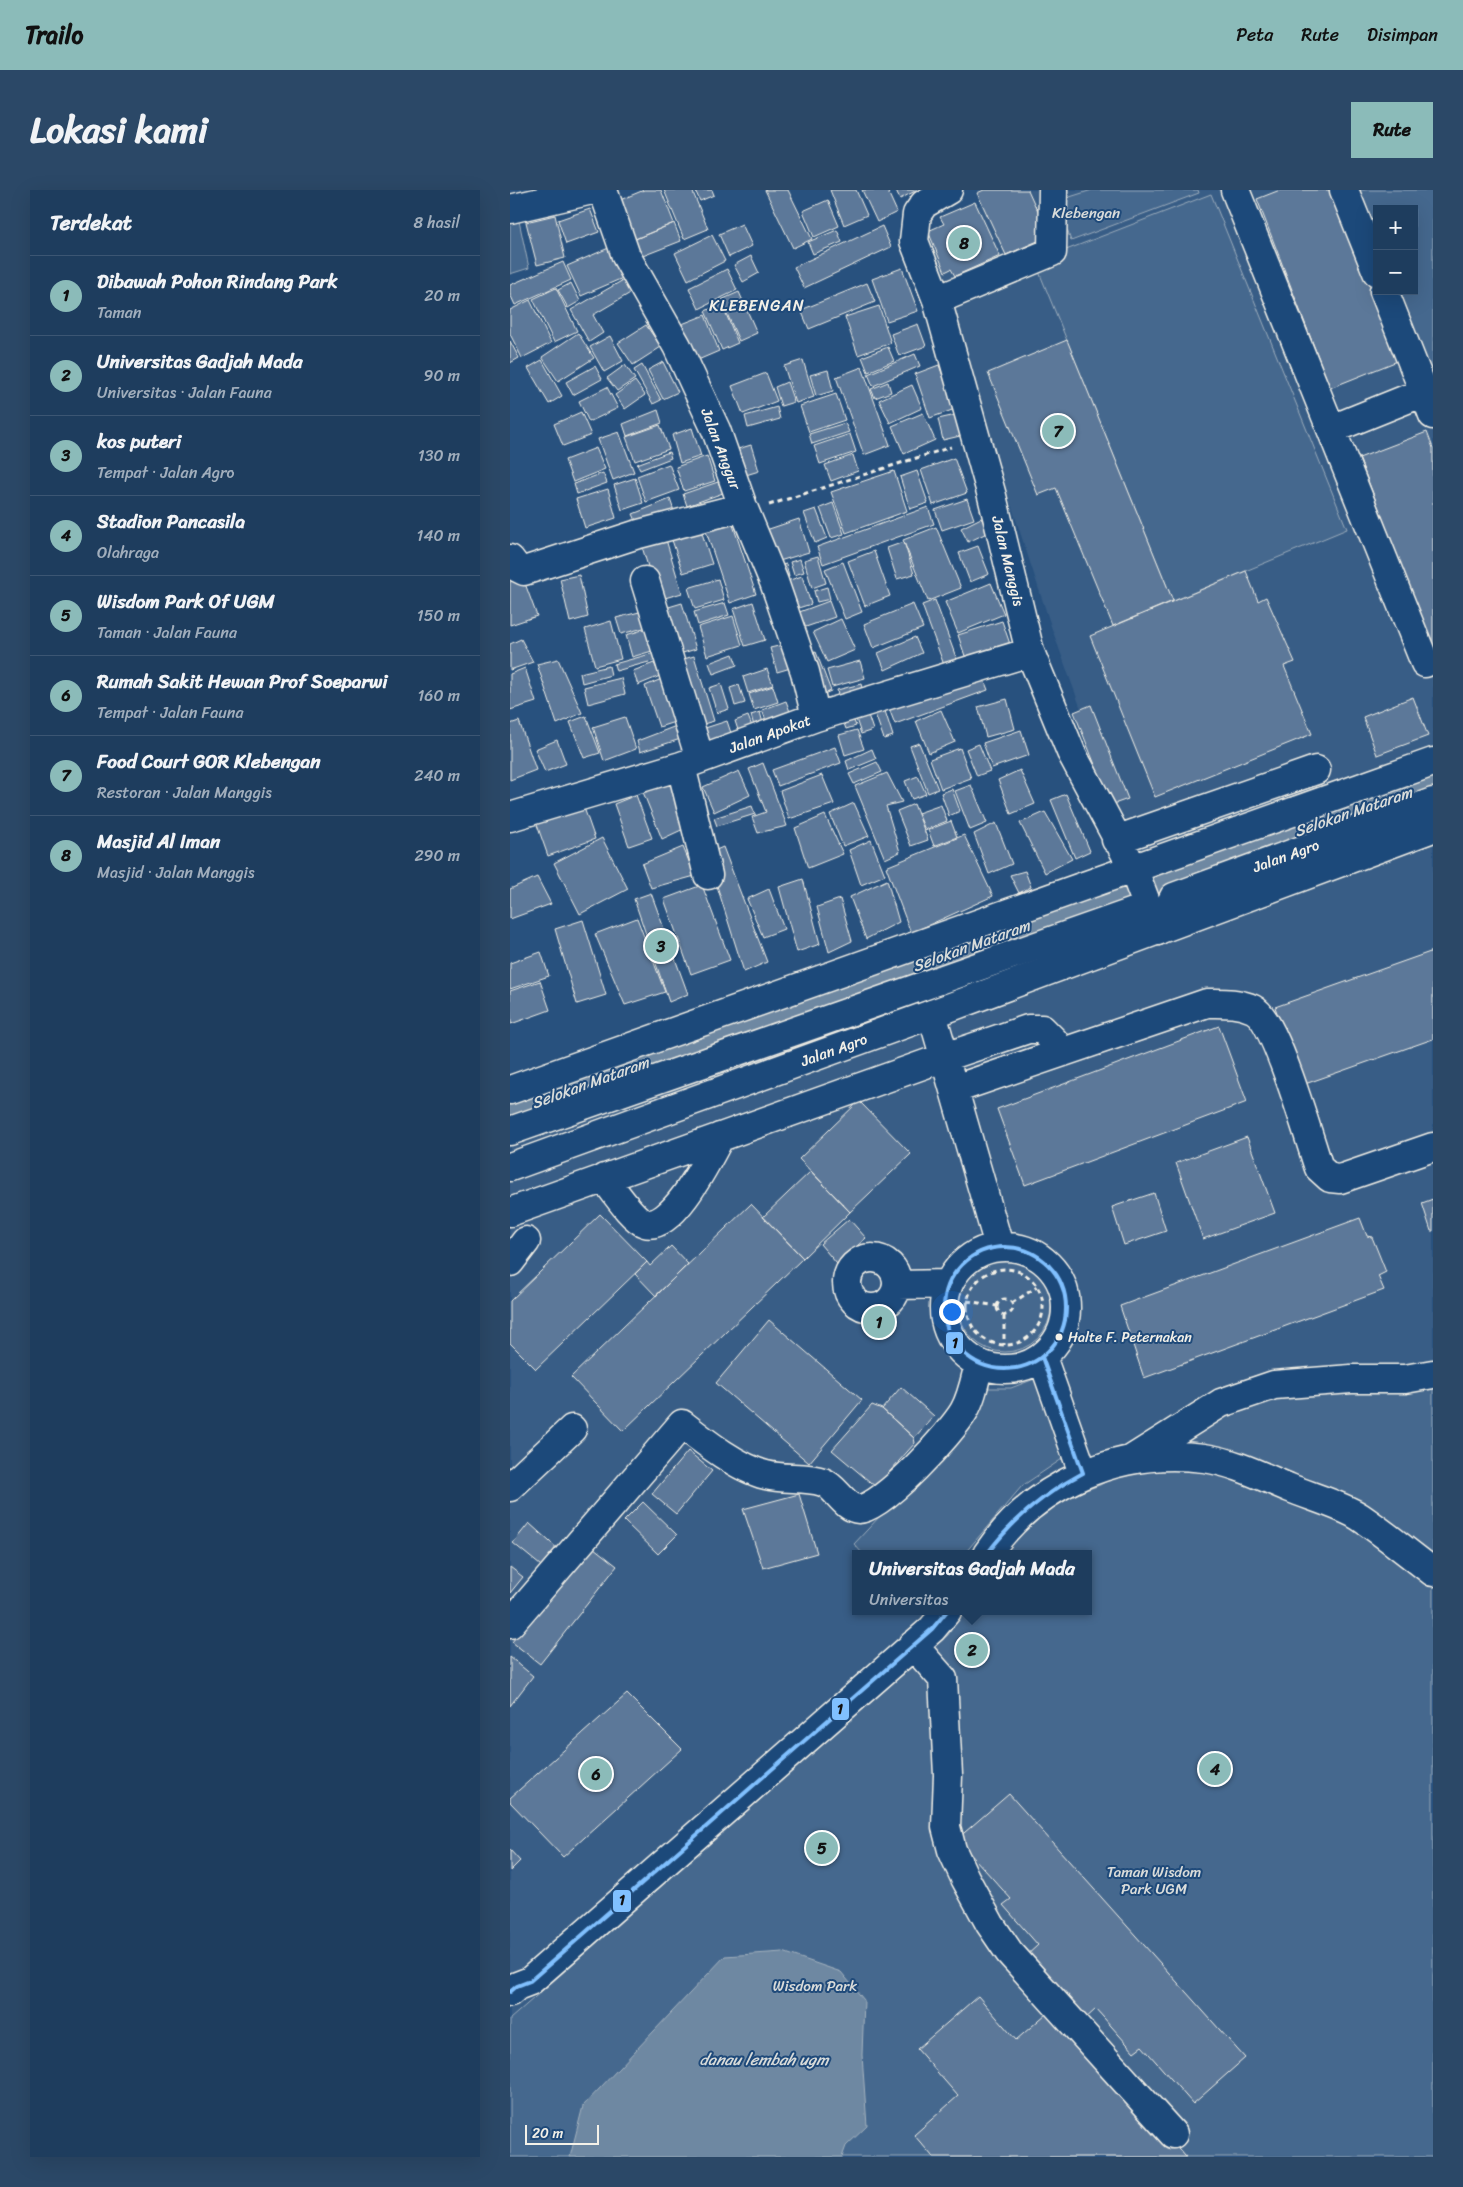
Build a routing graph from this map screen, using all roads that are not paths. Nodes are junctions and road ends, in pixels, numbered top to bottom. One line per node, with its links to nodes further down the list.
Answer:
1 (592, 190): 7 (street)
2 (603, 190): 13 (street, Jalan Anggur)
3 (948, 190): 10 (street, Jalan Manggis)
4 (1053, 190): 10 (street)
5 (1235, 190): 12 (street)
6 (1344, 190): 8 (street)
7 (510, 209)
8 (1373, 262)
9 (1386, 295): 11 (street)
10 (937, 300): 16 (street, Jalan Manggis)
11 (1428, 403): 12 (street)
12 (1332, 429): 17 (street)
13 (744, 510): 14 (street); 18 (street, Jalan Anggur)
14 (510, 559)
15 (645, 581): 20 (street)
16 (1030, 652): 18 (street, Jalan Apokat); 25 (street, Jalan Manggis)
17 (1425, 663)
18 (816, 717): 20 (street, Jalan Apokat)
19 (1433, 762): 27 (street)
20 (690, 763): 23 (street, Jalan Apokat); 26 (street)
21 (1316, 770): 25 (street)
22 (1433, 802): 27 (street, Jalan Agro)
23 (510, 817)
24 (1433, 828): 27 (street, Jalan Agro)
25 (1116, 840): 27 (street, Jalan Manggis)
26 (708, 876)
27 (1144, 896): 28 (street, Jalan Agro); 32 (street); 33 (street)
28 (932, 1014): 30 (street); 36 (street, Jalan Agro)
29 (1059, 1053): 30 (street); 31 (street); 35 (street)
30 (945, 1057): 31 (street); 34 (street)
31 (955, 1089): 39 (street)
32 (510, 1090)
33 (510, 1131)
34 (720, 1137): 37 (street); 37 (street)
35 (1433, 1147)
36 (510, 1167)
37 (604, 1178): 38 (street)
38 (510, 1212)
39 (999, 1246): 41 (street); 42 (street)
40 (898, 1285): 41 (street)
41 (958, 1293): 43 (street)
42 (1042, 1357): 43 (street); 47 (street)
43 (979, 1364): 52 (street)
44 (1433, 1374): 46 (street)
45 (572, 1429): 48 (street)
46 (1131, 1460): 47 (street); 50 (street)
47 (1082, 1473): 49 (street)
48 (510, 1487)
49 (990, 1550)
50 (1433, 1572)
51 (944, 1615): 53 (street)
52 (510, 1624)
53 (913, 1646): 54 (street); 56 (street)
54 (520, 1987): 55 (street)
55 (510, 2008)
56 (1173, 2134)

